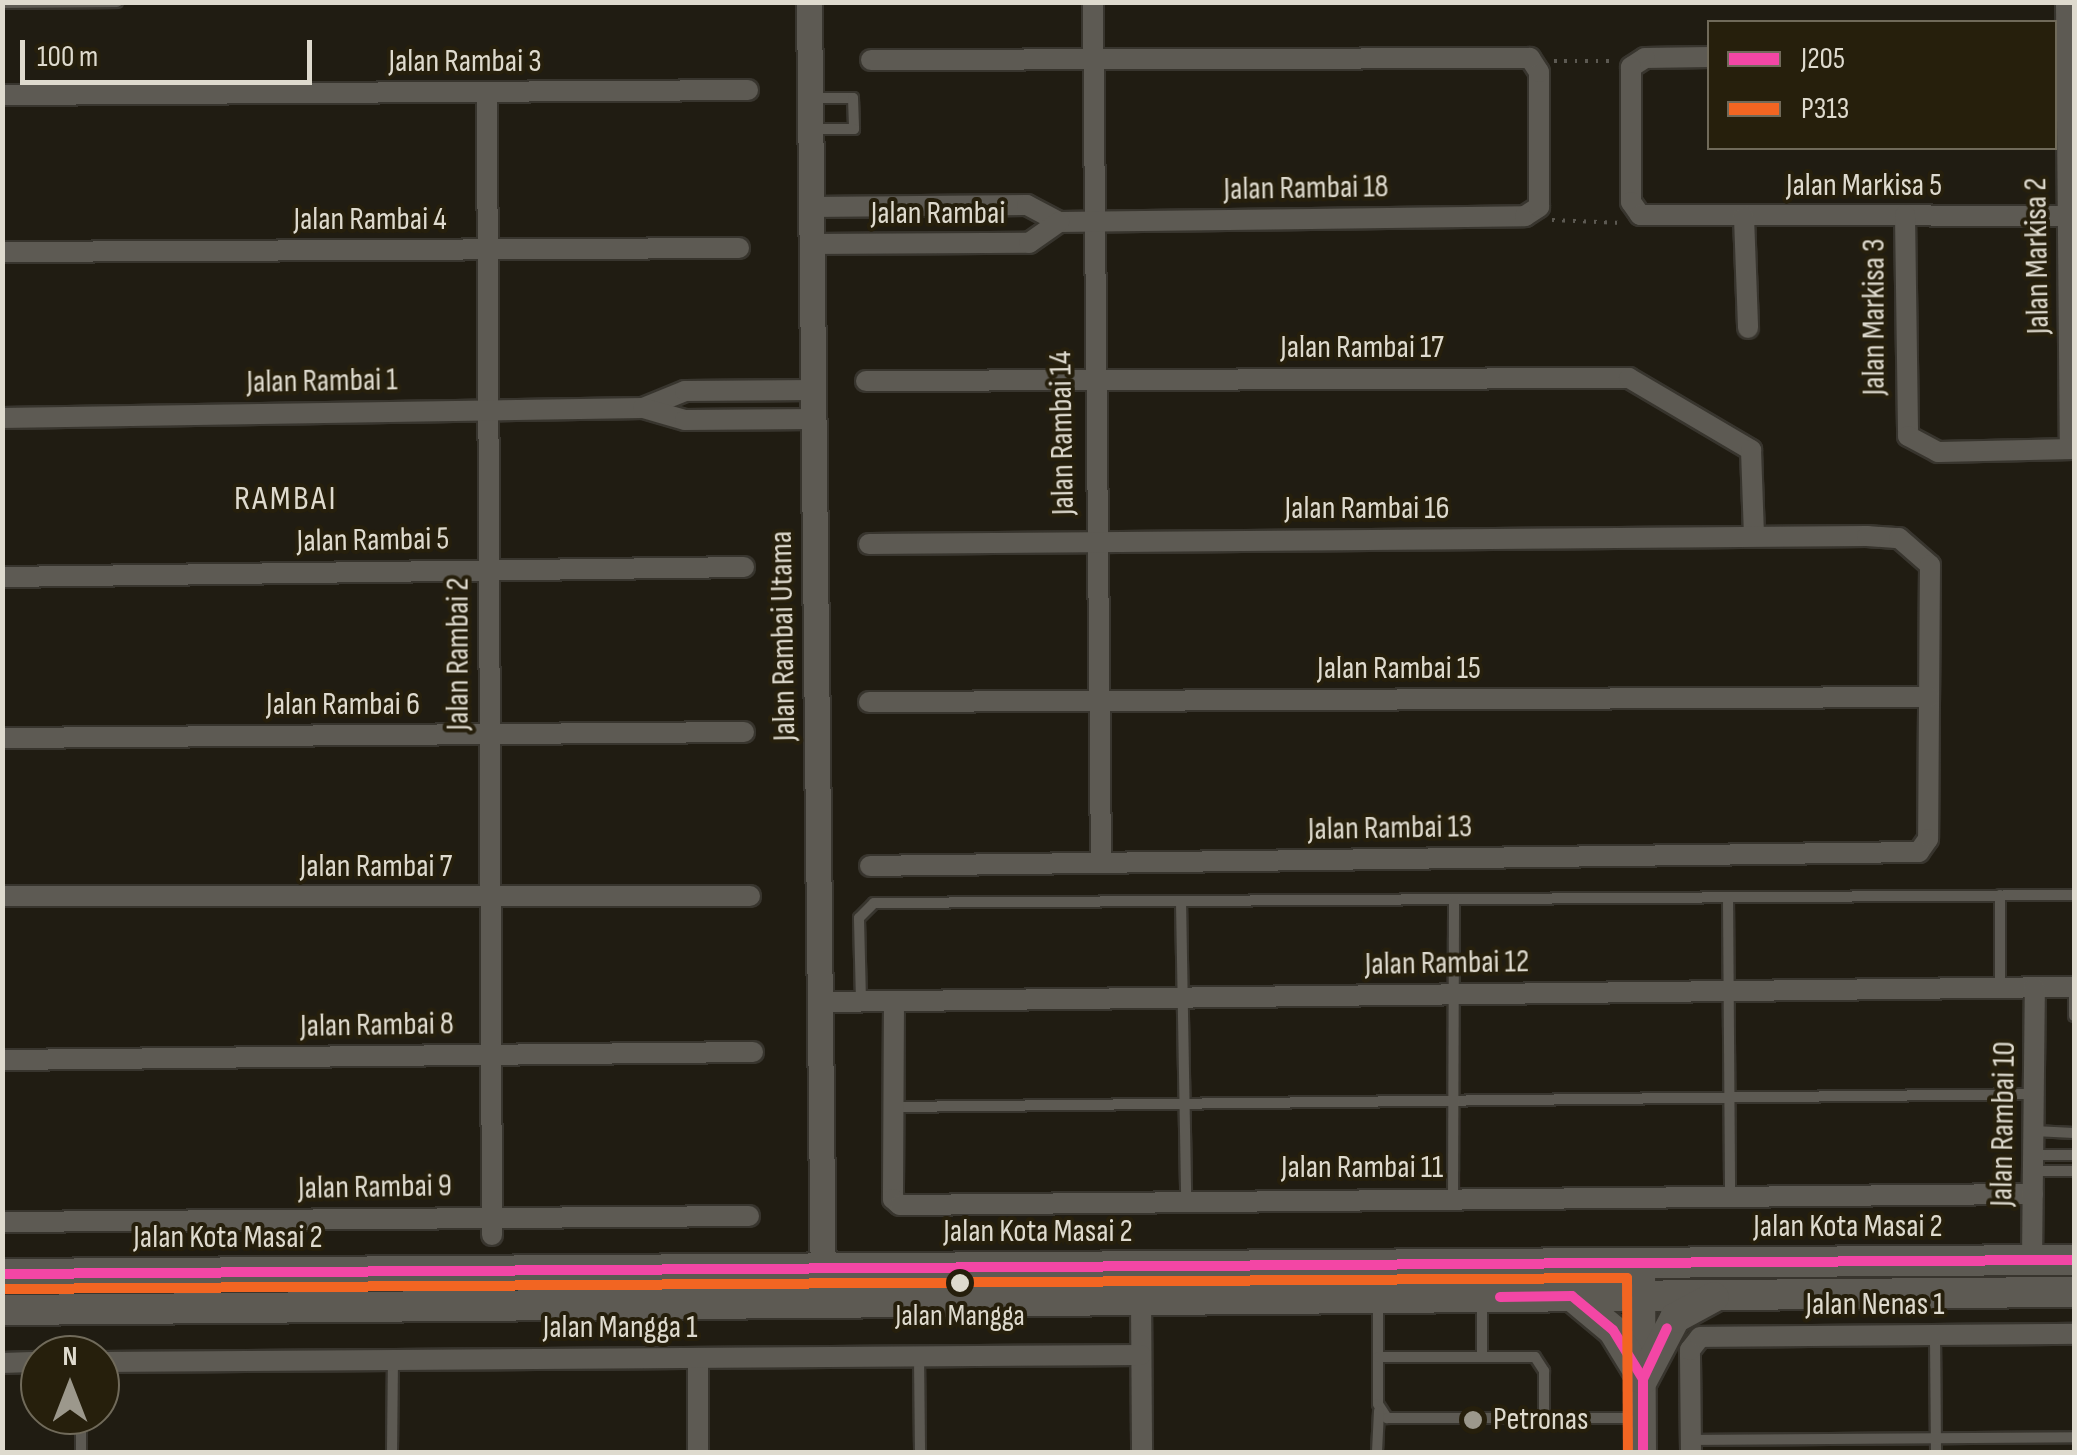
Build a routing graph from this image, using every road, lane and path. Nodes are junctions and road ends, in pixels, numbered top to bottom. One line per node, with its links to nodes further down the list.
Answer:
1 (117, 2): 5 (lane)
2 (809, 2): 16 (street, Jalan Rambai Utama)
3 (1093, 2): 8 (street, Jalan Rambai 14)
4 (2066, 2): 6 (street, Jalan Markisa 2)
5 (2, 3)
6 (2065, 36): 12 (street, Jalan Markisa 2)
7 (1707, 57): 22 (street, Jalan Markisa 5)
8 (1093, 58): 9 (street); 23 (street, Jalan Rambai 14); 23 (street, Jalan Rambai 18)
9 (871, 60)
10 (1560, 61): 11 (path)
11 (1620, 61)
12 (2065, 63): 21 (street, Jalan Markisa 2)
13 (748, 90): 14 (street, Jalan Rambai 3)
14 (487, 92): 15 (street, Jalan Rambai 3); 30 (street, Jalan Rambai 2)
15 (2, 95)
16 (810, 98): 17 (street, Jalan Rambai Utama); 17 (lane)
17 (810, 129): 19 (street, Jalan Rambai Utama)
18 (966, 206): 19 (street, Jalan Rambai); 24 (street, Jalan Rambai); 28 (street)
19 (811, 207): 27 (street, Jalan Rambai Utama)
20 (1905, 215): 21 (street, Jalan Markisa 5); 22 (street, Jalan Markisa 5); 40 (street, Jalan Markisa 3)
21 (2071, 216): 40 (street, Jalan Markisa 2)
22 (1744, 217): 32 (street)
23 (1092, 221): 24 (street, Jalan Rambai); 33 (street, Jalan Rambai 14)
24 (1059, 222): 28 (street, Jalan Rambai)
25 (1565, 223): 26 (path)
26 (1622, 223)
27 (811, 244): 28 (street, Jalan Rambai); 35 (street, Jalan Rambai Utama)
28 (967, 244)
29 (739, 248): 30 (street, Jalan Rambai 4)
30 (487, 250): 31 (street, Jalan Rambai 4); 37 (street, Jalan Rambai 2)
31 (2, 252)
32 (1748, 328)
33 (1092, 380): 34 (street, Jalan Rambai 17); 41 (street, Jalan Rambai 17); 42 (street, Jalan Rambai 14)
34 (866, 382)
35 (814, 390): 36 (street, Jalan Rambai 1); 39 (street, Jalan Rambai Utama)
36 (643, 408): 37 (street, Jalan Rambai 1); 39 (street, Jalan Rambai 1)
37 (488, 409): 38 (street, Jalan Rambai 1); 45 (street, Jalan Rambai 2)
38 (2, 418)
39 (814, 419): 71 (street, Jalan Rambai Utama)
40 (2072, 449)
41 (1754, 536): 42 (street, Jalan Rambai 16); 47 (street, Jalan Rambai 16)
42 (1095, 542): 43 (street, Jalan Rambai 16); 48 (street, Jalan Rambai 14)
43 (869, 544)
44 (744, 568): 45 (street, Jalan Rambai 5)
45 (489, 569): 46 (street, Jalan Rambai 5); 51 (street, Jalan Rambai 2)
46 (2, 577)
47 (1929, 697): 48 (street, Jalan Rambai 15); 53 (street, Jalan Rambai 13)
48 (1098, 701): 49 (street, Jalan Rambai 15); 53 (street, Jalan Rambai 14)
49 (869, 702)
50 (744, 732): 51 (street, Jalan Rambai 6)
51 (490, 734): 52 (street, Jalan Rambai 6); 59 (street, Jalan Rambai 2)
52 (2, 738)
53 (1101, 862): 54 (street, Jalan Rambai 13)
54 (870, 866)
55 (2074, 895): 58 (lane)
56 (2, 896): 59 (street, Jalan Rambai 7)
57 (750, 896): 59 (street, Jalan Rambai 7)
58 (2000, 896): 60 (lane); 64 (lane)
59 (490, 897): 74 (street, Jalan Rambai 2)
60 (1728, 897): 61 (lane); 66 (lane)
61 (1454, 899): 62 (lane); 67 (lane)
62 (1181, 901): 68 (lane); 69 (lane)
63 (2074, 987): 65 (street, Jalan Rambai 12); 72 (lane)
64 (2000, 988): 65 (street, Jalan Rambai 12); 66 (street, Jalan Rambai 12)
65 (2035, 988): 76 (street, Jalan Rambai 10)
66 (1728, 991): 67 (street, Jalan Rambai 12); 77 (lane)
67 (1454, 994): 68 (street, Jalan Rambai 12); 78 (lane)
68 (1185, 998): 70 (street, Jalan Rambai 12); 79 (lane)
69 (861, 1000): 70 (street, Jalan Rambai 12); 71 (street, Jalan Rambai 12)
70 (894, 1001): 80 (street, Jalan Rambai 11)
71 (820, 1002): 96 (street, Jalan Rambai Utama)
72 (2074, 1016)
73 (753, 1052): 74 (street, Jalan Rambai 8)
74 (490, 1055): 75 (street, Jalan Rambai 8); 92 (street, Jalan Rambai 2)
75 (2, 1060)
76 (2034, 1094): 77 (lane); 81 (street, Jalan Rambai 10)
77 (1729, 1098): 78 (lane); 87 (lane)
78 (1453, 1102): 79 (lane); 88 (lane)
79 (1186, 1105): 80 (lane); 89 (lane)
80 (894, 1107): 89 (street, Jalan Rambai 11)
81 (2034, 1132): 82 (lane); 84 (street, Jalan Rambai 10)
82 (2074, 1133)
83 (2072, 1156): 84 (lane)
84 (2033, 1163): 85 (lane); 86 (street, Jalan Rambai 10)
85 (2072, 1171)
86 (2032, 1194): 87 (street, Jalan Rambai 11); 93 (street, Jalan Rambai 10)
87 (1730, 1196): 88 (street, Jalan Rambai 11)
88 (1454, 1198): 89 (street, Jalan Rambai 11)
89 (1186, 1200)
90 (749, 1216): 92 (street, Jalan Rambai 9)
91 (2, 1222): 92 (street, Jalan Rambai 9)
92 (492, 1226)
93 (2032, 1260): 94 (main road, Jalan Kota Masai 2); 95 (main road, Jalan Kota Masai 2)
94 (2074, 1260)
95 (1642, 1263): 96 (main road, Jalan Kota Masai 2); 102 (street)
96 (822, 1269): 97 (main road, Jalan Kota Masai 2); 106 (street, Jalan Rambai Utama)
97 (216, 1272): 98 (main road, Jalan Kota Masai 2); 107 (main road)
98 (2, 1274)
99 (2074, 1292): 100 (main road, Jalan Kota Masai 2)
100 (1716, 1295): 102 (main road, Jalan Kota Masai 2); 118 (main road)
101 (1572, 1296): 102 (main road, Jalan Kota Masai 2); 104 (main road, Jalan Kota Masai 2); 118 (main road)
102 (1642, 1296): 118 (street)
103 (1378, 1298): 104 (main road, Jalan Kota Masai 2); 105 (main road, Jalan Kota Masai 2); 114 (lane)
104 (1482, 1298): 113 (lane)
105 (1141, 1300): 106 (main road, Jalan Kota Masai 2); 111 (street)
106 (822, 1303): 107 (main road, Jalan Kota Masai 2)
107 (216, 1308): 108 (main road, Jalan Kota Masai 2)
108 (2, 1310)
109 (1935, 1334): 110 (street, Jalan Nenas 1); 123 (lane); 124 (street, Jalan Nenas 1)
110 (2074, 1334)
111 (1141, 1355): 112 (street, Jalan Mangga 1); 128 (street)
112 (919, 1356): 115 (street, Jalan Mangga 1); 127 (lane)
113 (1482, 1356): 114 (lane); 120 (lane)
114 (1378, 1357): 119 (lane)
115 (698, 1358): 116 (street, Jalan Mangga 1); 126 (street)
116 (393, 1360): 117 (street, Jalan Mangga 1); 125 (lane)
117 (120, 1362)
118 (1643, 1378): 121 (street)
119 (1379, 1410): 120 (lane); 129 (lane)
120 (1544, 1418): 121 (lane)
121 (1643, 1418): 130 (street)
122 (2074, 1437): 123 (lane)
123 (1936, 1438): 124 (lane); 131 (lane)
124 (1691, 1446)
125 (392, 1452)
126 (698, 1452)
127 (920, 1452)
128 (1142, 1452)
129 (1377, 1452)
130 (1644, 1452)
131 (1936, 1452)

